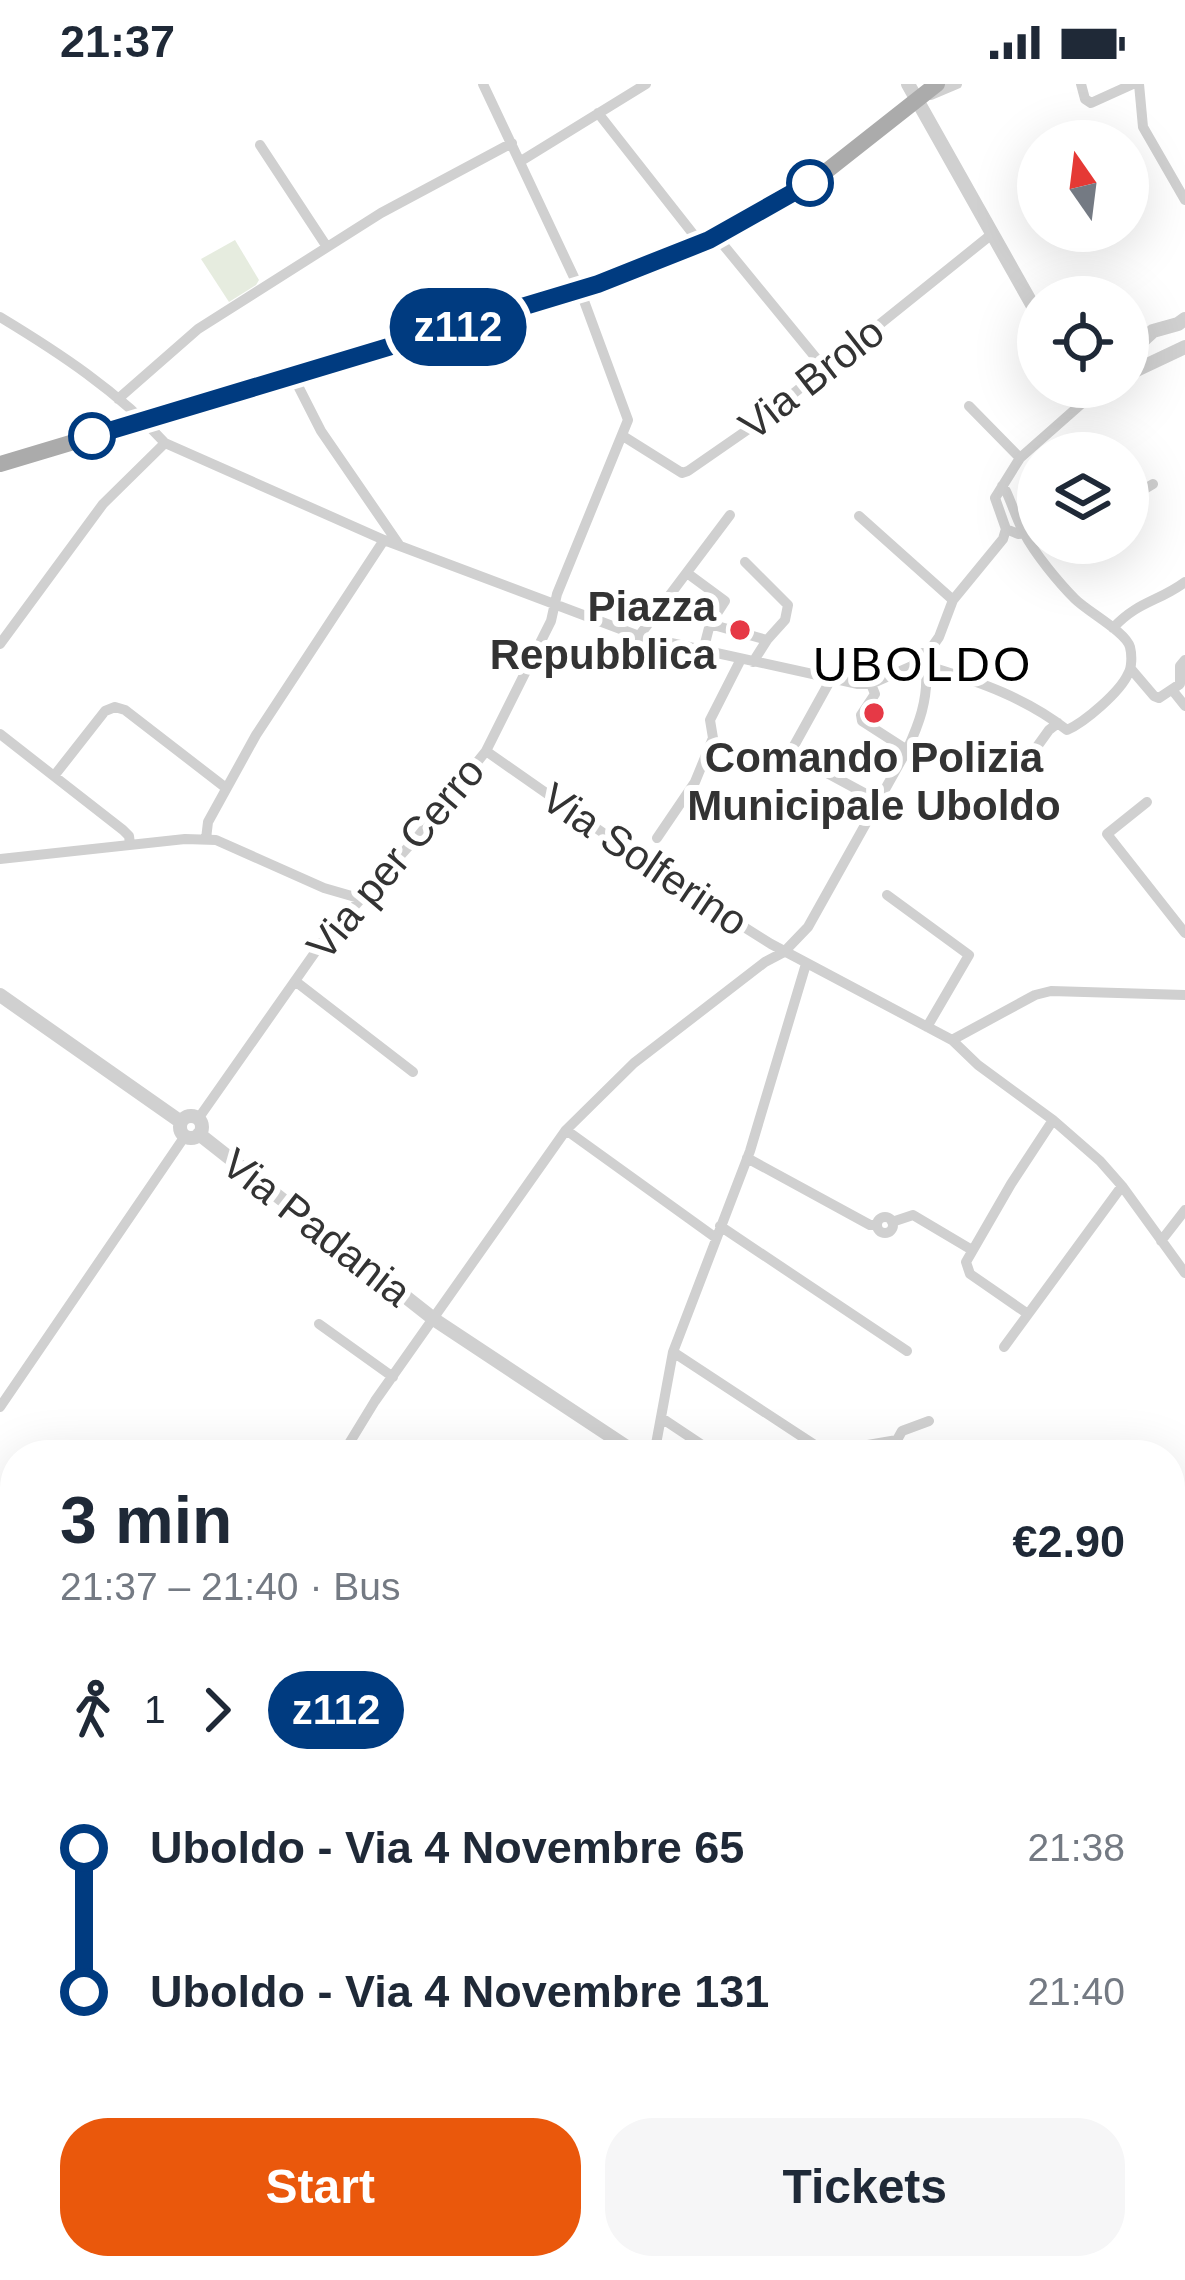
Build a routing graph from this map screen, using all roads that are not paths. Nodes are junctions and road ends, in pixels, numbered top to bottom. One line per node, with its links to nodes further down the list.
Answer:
1 (483, 84): 10 (street)
2 (646, 84): 9 (street)
3 (908, 84): 8 (street)
4 (937, 84): 8 (main road)
5 (957, 84): 8 (street)
6 (1081, 84): 7 (street)
7 (1136, 84): 13 (street)
8 (917, 101): 14 (street); 15 (main road)
9 (598, 113): 12 (street); 15 (street)
10 (512, 143): 12 (street); 16 (street)
11 (260, 145): 16 (street)
12 (521, 161): 18 (street)
13 (1185, 200)
14 (992, 234): 17 (street); 24 (street, Via Brolo)
15 (708, 240): 18 (main road); 24 (street)
16 (327, 247): 26 (street)
17 (1017, 278)
18 (580, 290): 25 (main road); 31 (street)
19 (0, 317): 26 (street)
20 (1185, 319): 21 (street)
21 (1166, 326): 22 (street); 23 (street)
22 (1149, 335)
23 (1174, 352)
24 (825, 369): 31 (street, Via Brolo)
25 (293, 376): 29 (main road); 45 (street)
26 (118, 399): 29 (street)
27 (969, 406): 33 (street)
28 (1069, 408): 30 (street)
29 (144, 420): 32 (street); 35 (main road)
30 (1046, 432)
31 (622, 436): 51 (street, Via per Cerro)
32 (165, 443): 44 (street); 56 (street)
33 (1017, 455)
34 (1017, 463): 37 (street)
35 (0, 464)
36 (1153, 484): 38 (street)
37 (1002, 486): 39 (street); 42 (street)
38 (1149, 486)
39 (1017, 509)
40 (730, 514): 48 (street)
41 (859, 516): 50 (street)
42 (1006, 529): 43 (street); 50 (street)
43 (1017, 531)
44 (384, 540): 45 (street); 74 (street)
45 (400, 546): 51 (street)
46 (745, 562): 55 (street)
47 (1050, 564): 53 (street)
48 (686, 573): 52 (street); 54 (street)
49 (1185, 582): 53 (street)
50 (953, 600): 60 (street)
51 (555, 605): 54 (street); 69 (street, Via per Cerro)
52 (710, 624): 55 (street); 57 (street)
53 (1113, 628): 61 (street)
54 (639, 636): 57 (street)
55 (767, 640): 59 (street)
56 (0, 644)
57 (703, 651): 59 (street)
58 (1185, 660): 64 (street)
59 (747, 661): 62 (street); 77 (street)
60 (925, 664): 63 (street); 66 (street); 68 (street)
61 (1131, 669): 64 (street); 66 (street)
62 (831, 679): 63 (street); 70 (street)
63 (871, 683): 68 (street)
64 (1173, 691): 65 (street)
65 (1185, 706)
66 (1058, 723): 71 (street)
67 (0, 734): 73 (street)
68 (907, 750): 75 (street)
69 (486, 751): 82 (street, Via per Cerro); 84 (street, Via Solferino)
70 (790, 753): 72 (street); 75 (street)
71 (1021, 769)
72 (778, 773)
73 (54, 776): 74 (street); 79 (street)
74 (226, 788): 78 (street)
75 (877, 800): 84 (street)
76 (1147, 802): 83 (street)
77 (657, 838)
78 (206, 839): 79 (street); 82 (street)
79 (130, 844): 80 (street)
80 (0, 859)
81 (886, 895): 89 (street)
82 (362, 898): 86 (street, Via per Cerro)
83 (1185, 933)
84 (784, 952): 85 (street, Via Solferino); 94 (street)
85 (806, 964): 89 (street, Via Solferino); 95 (street)
86 (295, 981): 91 (street, Via per Cerro); 93 (street, Via per Cerro)
87 (0, 995): 93 (street, Via Padania)
88 (1185, 995): 90 (street)
89 (927, 1027): 90 (street, Via Solferino)
90 (952, 1040): 92 (street, Via Solferino)
91 (413, 1072)
92 (1053, 1120): 96 (street, Via Solferino); 100 (street)
93 (191, 1128): 103 (street, Via Padania); 109 (street, Via per Cerro)
94 (566, 1130): 98 (street); 103 (street)
95 (747, 1158): 98 (street); 100 (street)
96 (1122, 1186): 99 (street, Via Solferino); 102 (street)
97 (1185, 1210): 99 (street)
98 (718, 1232): 106 (street); 107 (street)
99 (1161, 1241): 101 (street, Via Solferino)
100 (972, 1250): 102 (street)
101 (1185, 1273)
102 (1028, 1314): 105 (street)
103 (435, 1320): 108 (street); 113 (street, Via Padania)
104 (319, 1324): 108 (street)
105 (1004, 1347)
106 (673, 1352): 110 (street); 116 (street)
107 (907, 1352)
108 (393, 1377): 112 (street)
109 (0, 1407)
110 (663, 1419): 114 (street); 115 (street)
111 (929, 1421): 117 (street)
112 (352, 1440)
113 (616, 1440)
114 (658, 1440)
115 (694, 1440)
116 (807, 1440)
117 (896, 1440)

